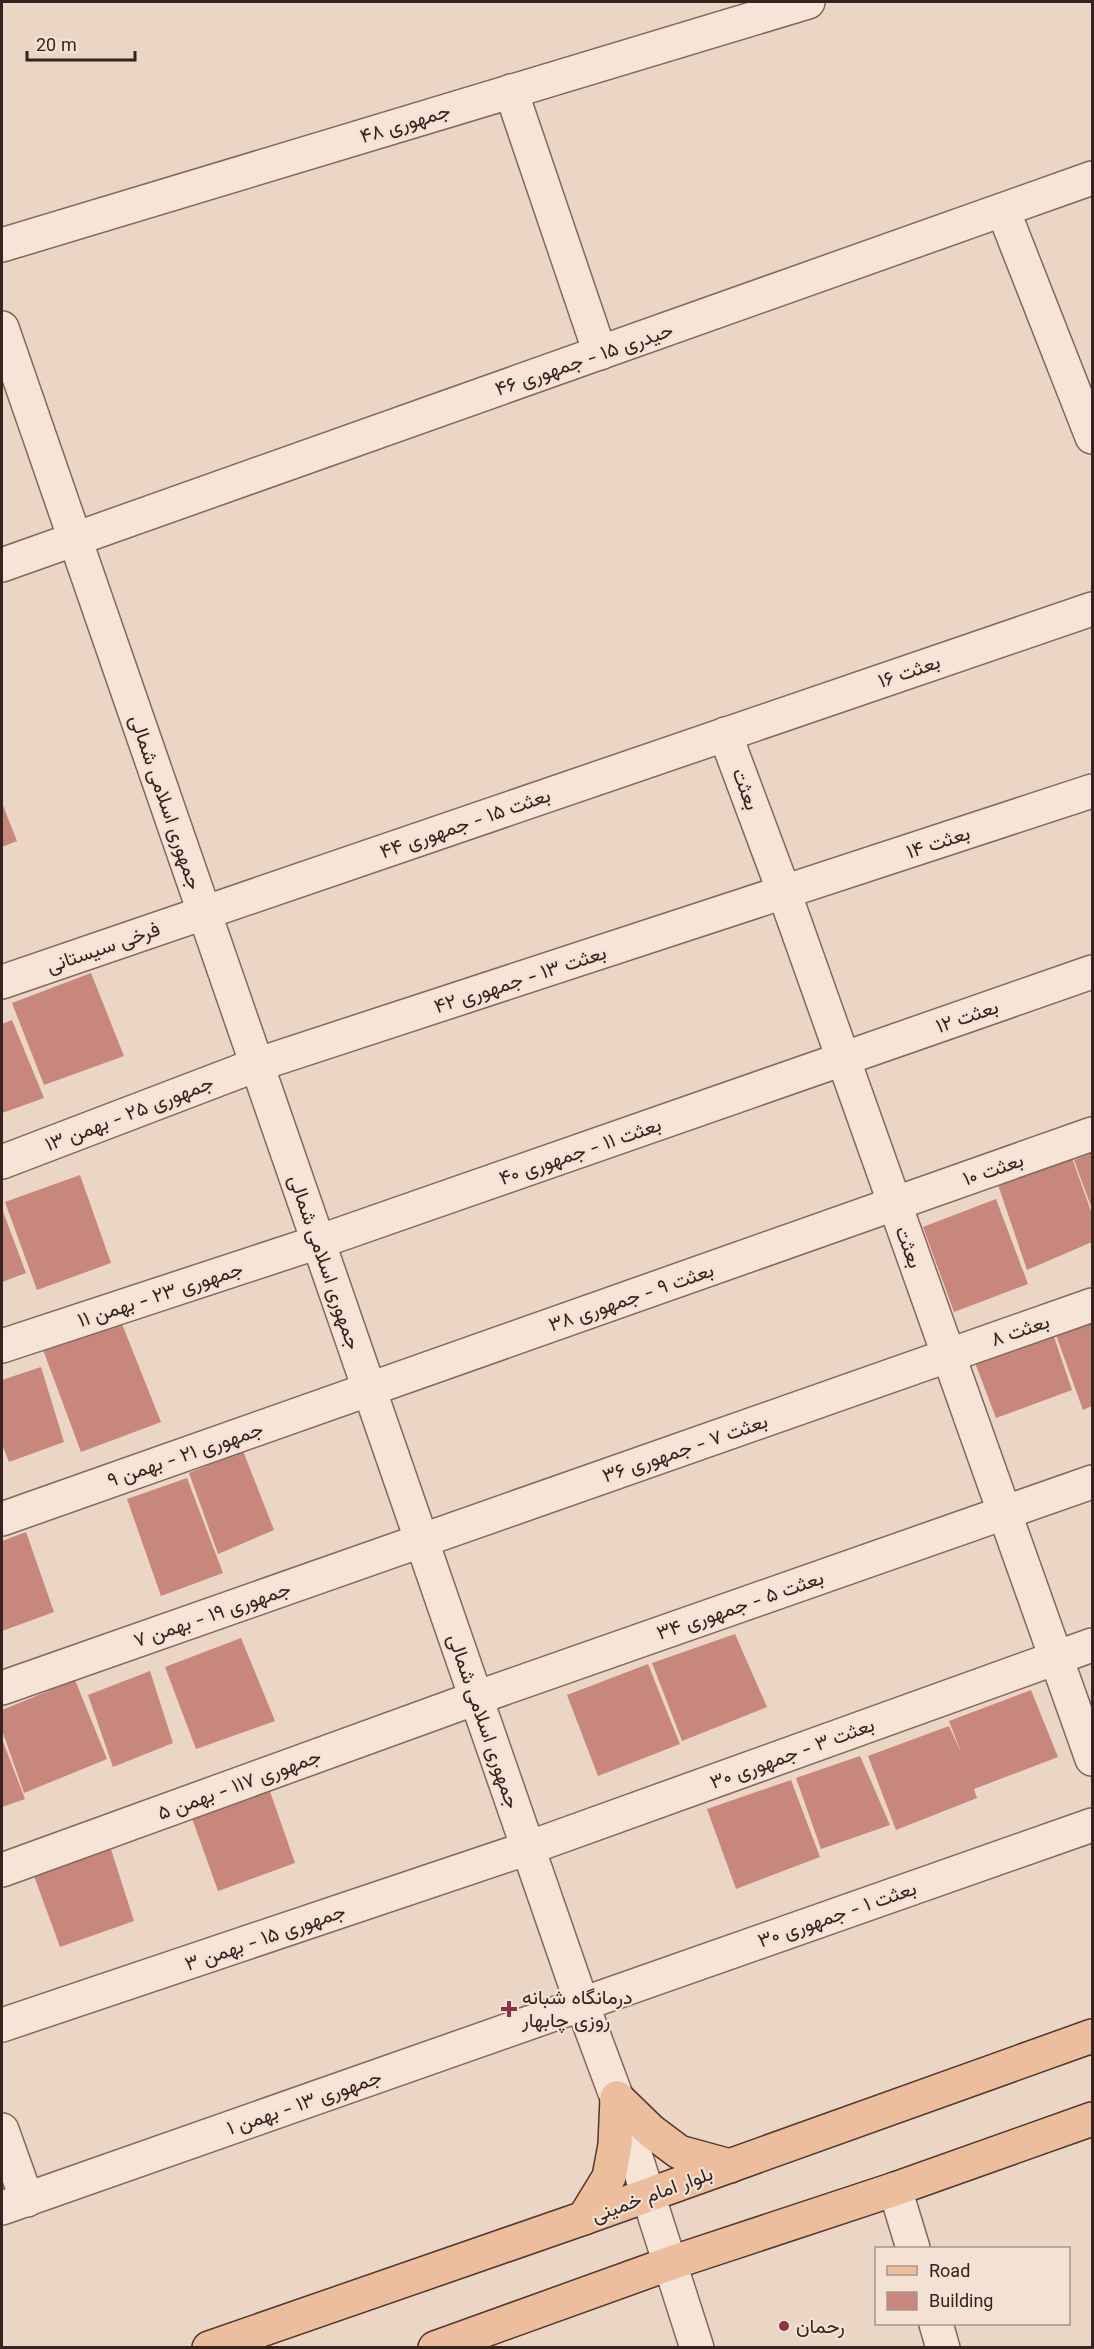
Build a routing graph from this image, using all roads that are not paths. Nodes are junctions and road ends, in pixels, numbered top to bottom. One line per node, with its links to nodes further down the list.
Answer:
1 (808, 2): 2 (street, جمهوری ۴۸)
2 (511, 91): 5 (street, جمهوری ۴۸); 7 (street)
3 (1092, 178): 4 (street, حیدری ۱۵ - جمهوری ۴۶)
4 (1004, 210): 7 (street, حیدری ۱۵ - جمهوری ۴۶); 8 (street)
5 (2, 245)
6 (2, 328): 10 (street, جمهوری اسلامی شمالی)
7 (600, 353): 10 (street, حیدری ۱۵ - جمهوری ۴۶)
8 (1085, 397): 9 (street)
9 (1092, 437)
10 (75, 538): 11 (street, حیدری ۱۵ - جمهوری ۴۶); 16 (street, جمهوری اسلامی شمالی)
11 (2, 565)
12 (1092, 609): 13 (street, بعثت ۱۶)
13 (725, 734): 15 (street, بعثت); 16 (street, بعثت ۱۵ - جمهوری ۴۴)
14 (1092, 791): 15 (street, بعثت ۱۴)
15 (784, 892): 19 (street, بعثت); 20 (street, بعثت ۱۳ - جمهوری ۴۲)
16 (204, 913): 18 (street, فرخی سیستانی); 20 (street, جمهوری اسلامی شمالی)
17 (1092, 972): 19 (street, بعثت ۱۲)
18 (2, 982)
19 (842, 1060): 23 (street, بعثت); 24 (street, بعثت ۱۱ - جمهوری ۴۰)
20 (256, 1065): 22 (street, جمهوری ۲۵ - بهمن ۱۳); 24 (street, جمهوری اسلامی شمالی)
21 (1092, 1134): 23 (street, بعثت ۱۰)
22 (2, 1162)
23 (894, 1204): 27 (street, بعثت); 28 (street, بعثت ۹ - جمهوری ۳۸)
24 (318, 1242): 26 (street, جمهوری ۲۳ - بهمن ۱۱); 28 (street, جمهوری اسلامی شمالی)
25 (1092, 1305): 27 (street, بعثت ۸)
26 (2, 1346)
27 (948, 1356): 30 (street, بعثت); 32 (street, بعثت ۷ - جمهوری ۳۶)
28 (369, 1389): 31 (street, جمهوری ۲۱ - بهمن ۹); 32 (street, جمهوری اسلامی شمالی)
29 (1092, 1482): 30 (street, بعثت ۵ - جمهوری ۳۴)
30 (1004, 1513): 34 (street, بعثت); 36 (street, بعثت ۵ - جمهوری ۳۴)
31 (2, 1519)
32 (422, 1541): 35 (street, جمهوری ۱۹ - بهمن ۷); 36 (street, جمهوری اسلامی شمالی)
33 (1092, 1645): 34 (street, بعثت ۳ - جمهوری ۳۰)
34 (1057, 1658): 37 (street, بعثت); 39 (street, بعثت ۳ - جمهوری ۳۰)
35 (2, 1688)
36 (476, 1698): 39 (street, جمهوری اسلامی شمالی); 40 (street, جمهوری ۱۱۷ - بهمن ۵)
37 (1092, 1759)
38 (1092, 1825): 41 (street, بعثت ۱ - جمهوری ۳۰)
39 (528, 1848): 41 (street, جمهوری اسلامی شمالی); 42 (street, جمهوری ۱۵ - بهمن ۳)
40 (2, 1870)
41 (582, 2004): 44 (street, جمهوری اسلامی شمالی); 50 (street, جمهوری ۱۳ - بهمن ۱)
42 (2, 2025)
43 (1092, 2036): 47 (main road, بلوار امام خمینی)
44 (616, 2098): 47 (main road); 49 (street, جمهوری اسلامی شمالی); 51 (main road)
45 (1092, 2119): 48 (main road)
46 (2, 2130): 50 (street)
47 (730, 2166): 49 (main road, بلوار امام خمینی)
48 (895, 2189): 52 (street); 53 (main road)
49 (648, 2195): 51 (main road, بلوار امام خمینی); 53 (street, جمهوری اسلامی شمالی)
50 (14, 2204)
51 (584, 2218): 55 (main road, بلوار امام خمینی)
52 (913, 2247)
53 (670, 2263): 56 (main road); 57 (street, جمهوری اسلامی شمالی)
54 (936, 2325): 58 (street)
55 (209, 2348)
56 (435, 2348)
57 (697, 2348)
58 (943, 2348)

